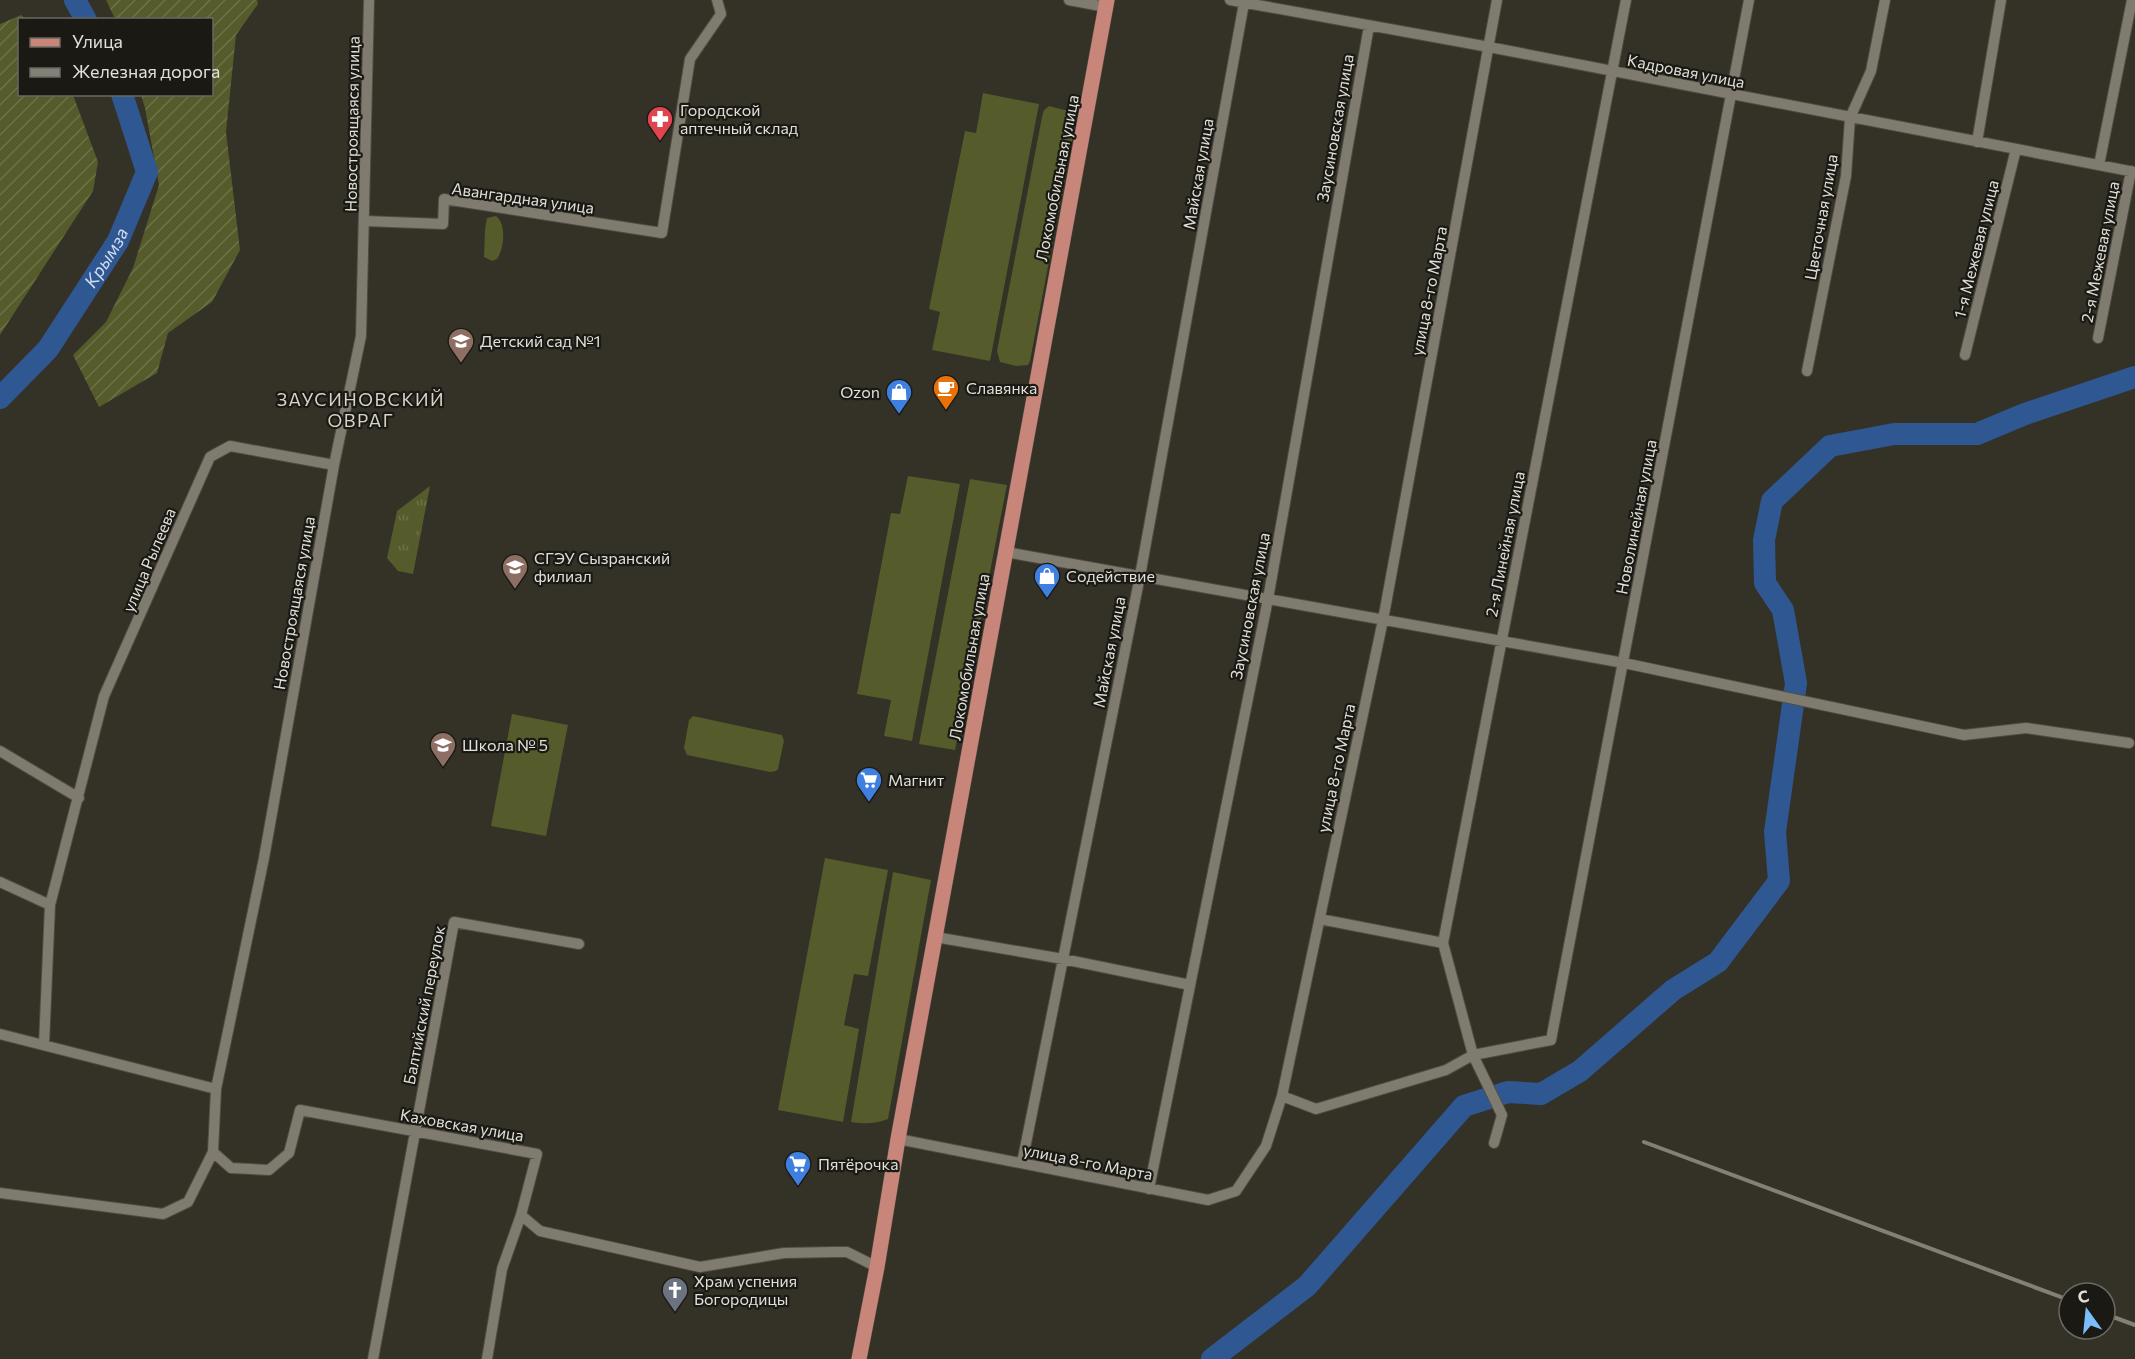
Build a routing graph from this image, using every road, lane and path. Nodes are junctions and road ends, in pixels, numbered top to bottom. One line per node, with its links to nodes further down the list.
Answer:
1 (369, 0): 22 (street, Новостроящаяся улица)
2 (717, 0): 22 (street, Авангардная улица)
3 (1069, 0): 12 (street)
4 (1230, 0): 11 (street, Кадровая улица)
5 (1497, 0): 14 (street, улица 8-го Марта)
6 (1626, 0): 15 (street, 2-я Линейная улица)
7 (1749, 0): 16 (street, Новолинейная улица)
8 (1885, 0): 17 (street, Цветочная улица)
9 (2001, 0): 18 (street)
10 (2133, 0): 20 (street, 2-я Межевая улица)
11 (1244, 3): 13 (street, Кадровая улица); 28 (street, Майская улица)
12 (1106, 4): 27 (main road, Локомобильная улица)
13 (1369, 26): 14 (street, Кадровая улица); 29 (street, Заусиновская улица)
14 (1489, 47): 15 (street, Кадровая улица); 30 (street, улица 8-го Марта)
15 (1613, 73): 16 (street, Кадровая улица); 31 (street, 2-я Линейная улица)
16 (1730, 95): 17 (street, Кадровая улица); 32 (street, Новолинейная улица)
17 (1850, 118): 18 (street, Кадровая улица); 25 (street, Цветочная улица)
18 (1977, 142): 19 (street, Кадровая улица)
19 (2016, 149): 20 (street, Кадровая улица); 24 (street, 1-я Межевая улица)
20 (2099, 165): 21 (street, Кадровая улица)
21 (2133, 172): 23 (street, 2-я Межевая улица)
22 (365, 221): 26 (street, Новостроящаяся улица)
23 (2098, 338)
24 (1965, 355)
25 (1807, 371)
26 (334, 465): 35 (street, улица Рылеева); 47 (street, Новостроящаяся улица)
27 (1006, 552): 28 (street); 39 (main road, Локомобильная улица)
28 (1140, 576): 29 (street); 42 (street, Майская улица)
29 (1268, 600): 30 (street); 43 (street, Заусиновская улица)
30 (1383, 620): 31 (street); 38 (street, улица 8-го Марта)
31 (1501, 641): 32 (street); 40 (street, 2-я Линейная улица)
32 (1624, 663): 33 (street); 46 (street, Новолинейная улица)
33 (2129, 743)
34 (0, 751): 35 (street)
35 (79, 798): 37 (street, улица Рылеева)
36 (0, 882): 37 (street)
37 (50, 905): 45 (street, улица Рылеева)
38 (1320, 919): 40 (street); 48 (street, улица 8-го Марта)
39 (935, 937): 42 (street); 50 (main road, Локомобильная улица)
40 (1443, 943): 46 (street, 2-я Линейная улица)
41 (579, 944): 49 (street, Балтийский переулок)
42 (1063, 959): 43 (street); 53 (street, Майская улица)
43 (1190, 985): 54 (street, Заусиновская улица)
44 (0, 1034): 45 (street)
45 (44, 1045): 47 (street)
46 (1473, 1055): 48 (street); 51 (street, 2-я Линейная улица)
47 (216, 1089): 52 (street, Новостроящаяся улица)
48 (1282, 1096): 54 (street, улица 8-го Марта)
49 (415, 1131): 52 (street, Каховская улица); 56 (street, Каховская улица); 58 (street, Балтийский переулок)
50 (898, 1139): 53 (street, улица 8-го Марта); 57 (main road, Локомобильная улица)
51 (1494, 1143)
52 (213, 1152): 55 (street, Новостроящаяся улица)
53 (1022, 1163): 54 (street, улица 8-го Марта)
54 (1149, 1189)
55 (0, 1193)
56 (521, 1215): 57 (street); 59 (street)
57 (877, 1267): 60 (main road, Локомобильная улица)
58 (373, 1359)
59 (487, 1359)
60 (859, 1359)

